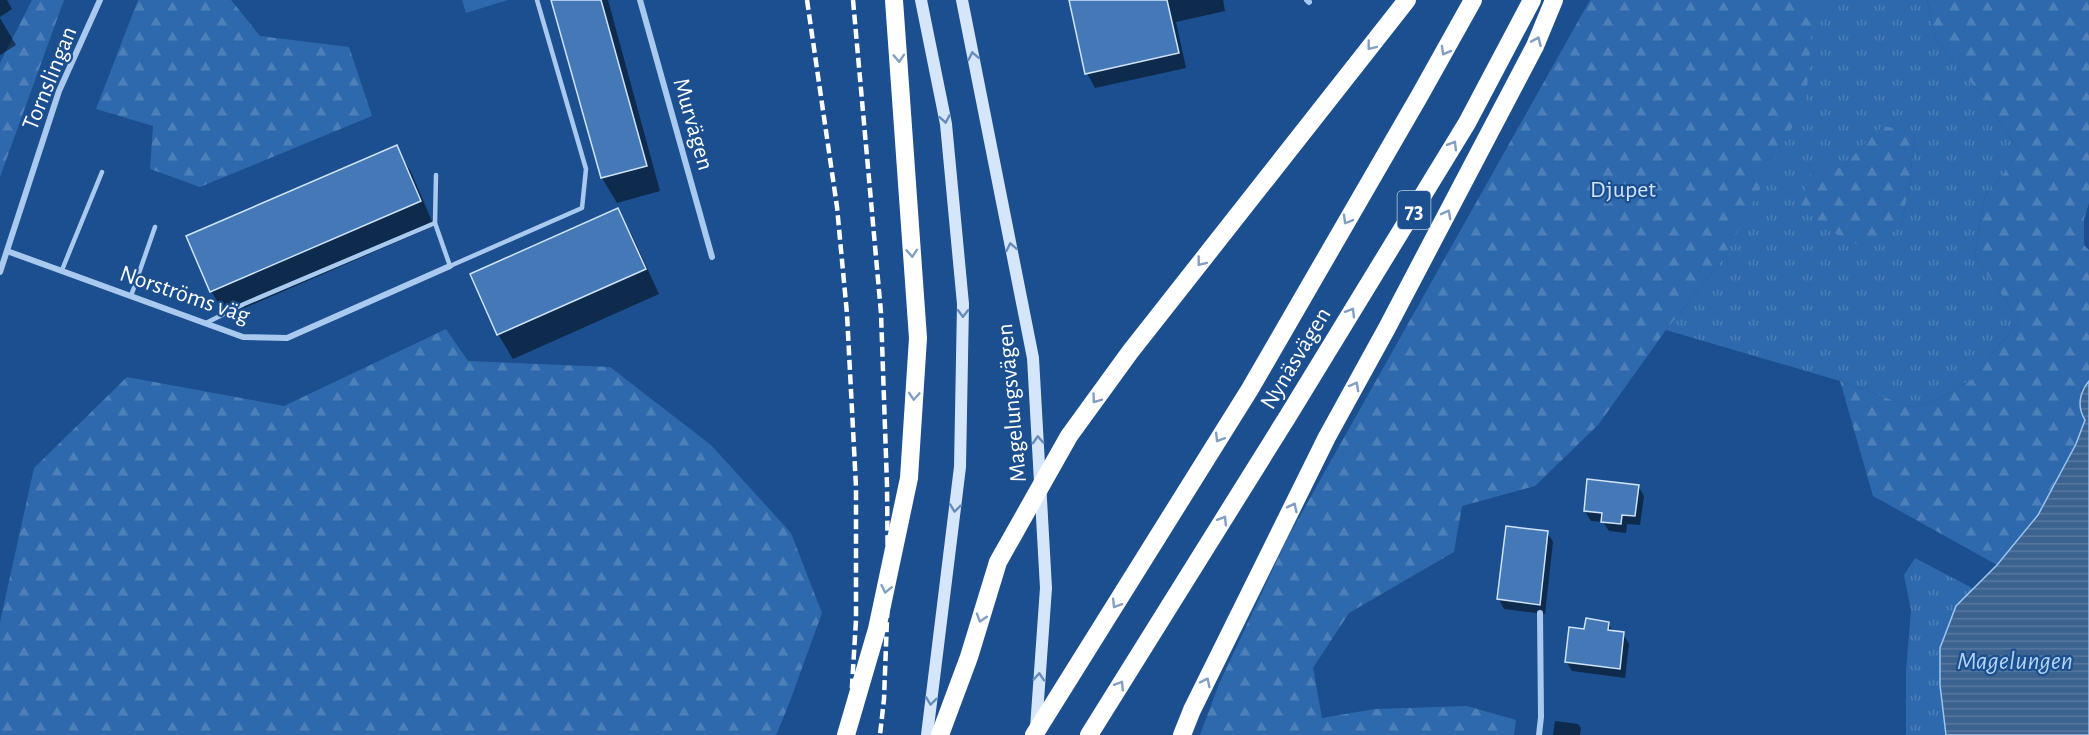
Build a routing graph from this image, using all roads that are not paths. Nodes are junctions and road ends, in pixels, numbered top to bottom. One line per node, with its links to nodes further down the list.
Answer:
1 (100, 0): 15 (street, Tornslingan)
2 (537, 0): 17 (lane)
3 (640, 0): 16 (street, Murvägen)
4 (894, 0): 23 (highway, one-way to 23)
5 (921, 0): 24 (street, Magelungsvägen, one-way to 24)
6 (962, 0): 26 (street, Magelungsvägen, one-way to 6)
7 (1407, 0): 25 (highway, one-way to 25)
8 (1473, 0): 26 (highway, Nynäsvägen / 73, one-way to 26)
9 (1532, 0): 27 (highway, Nynäsvägen / 73, one-way to 9)
10 (1554, 0): 28 (highway, one-way to 10)
11 (102, 172): 18 (lane)
12 (436, 175): 13 (lane)
13 (435, 223): 17 (lane); 21 (lane)
14 (155, 227): 20 (lane)
15 (7, 251): 18 (street, Norströms väg); 19 (street, Tornslingan)
16 (712, 257)
17 (450, 266): 21 (street, Norströms väg)
18 (62, 270): 20 (street, Norströms väg)
19 (0, 272)
20 (131, 296): 21 (street, Norströms väg)
21 (206, 323)
22 (1540, 613): 29 (street)
23 (846, 735)
24 (927, 735)
25 (940, 735)
26 (1035, 735)
27 (1089, 735)
28 (1182, 735)
29 (1539, 735)

